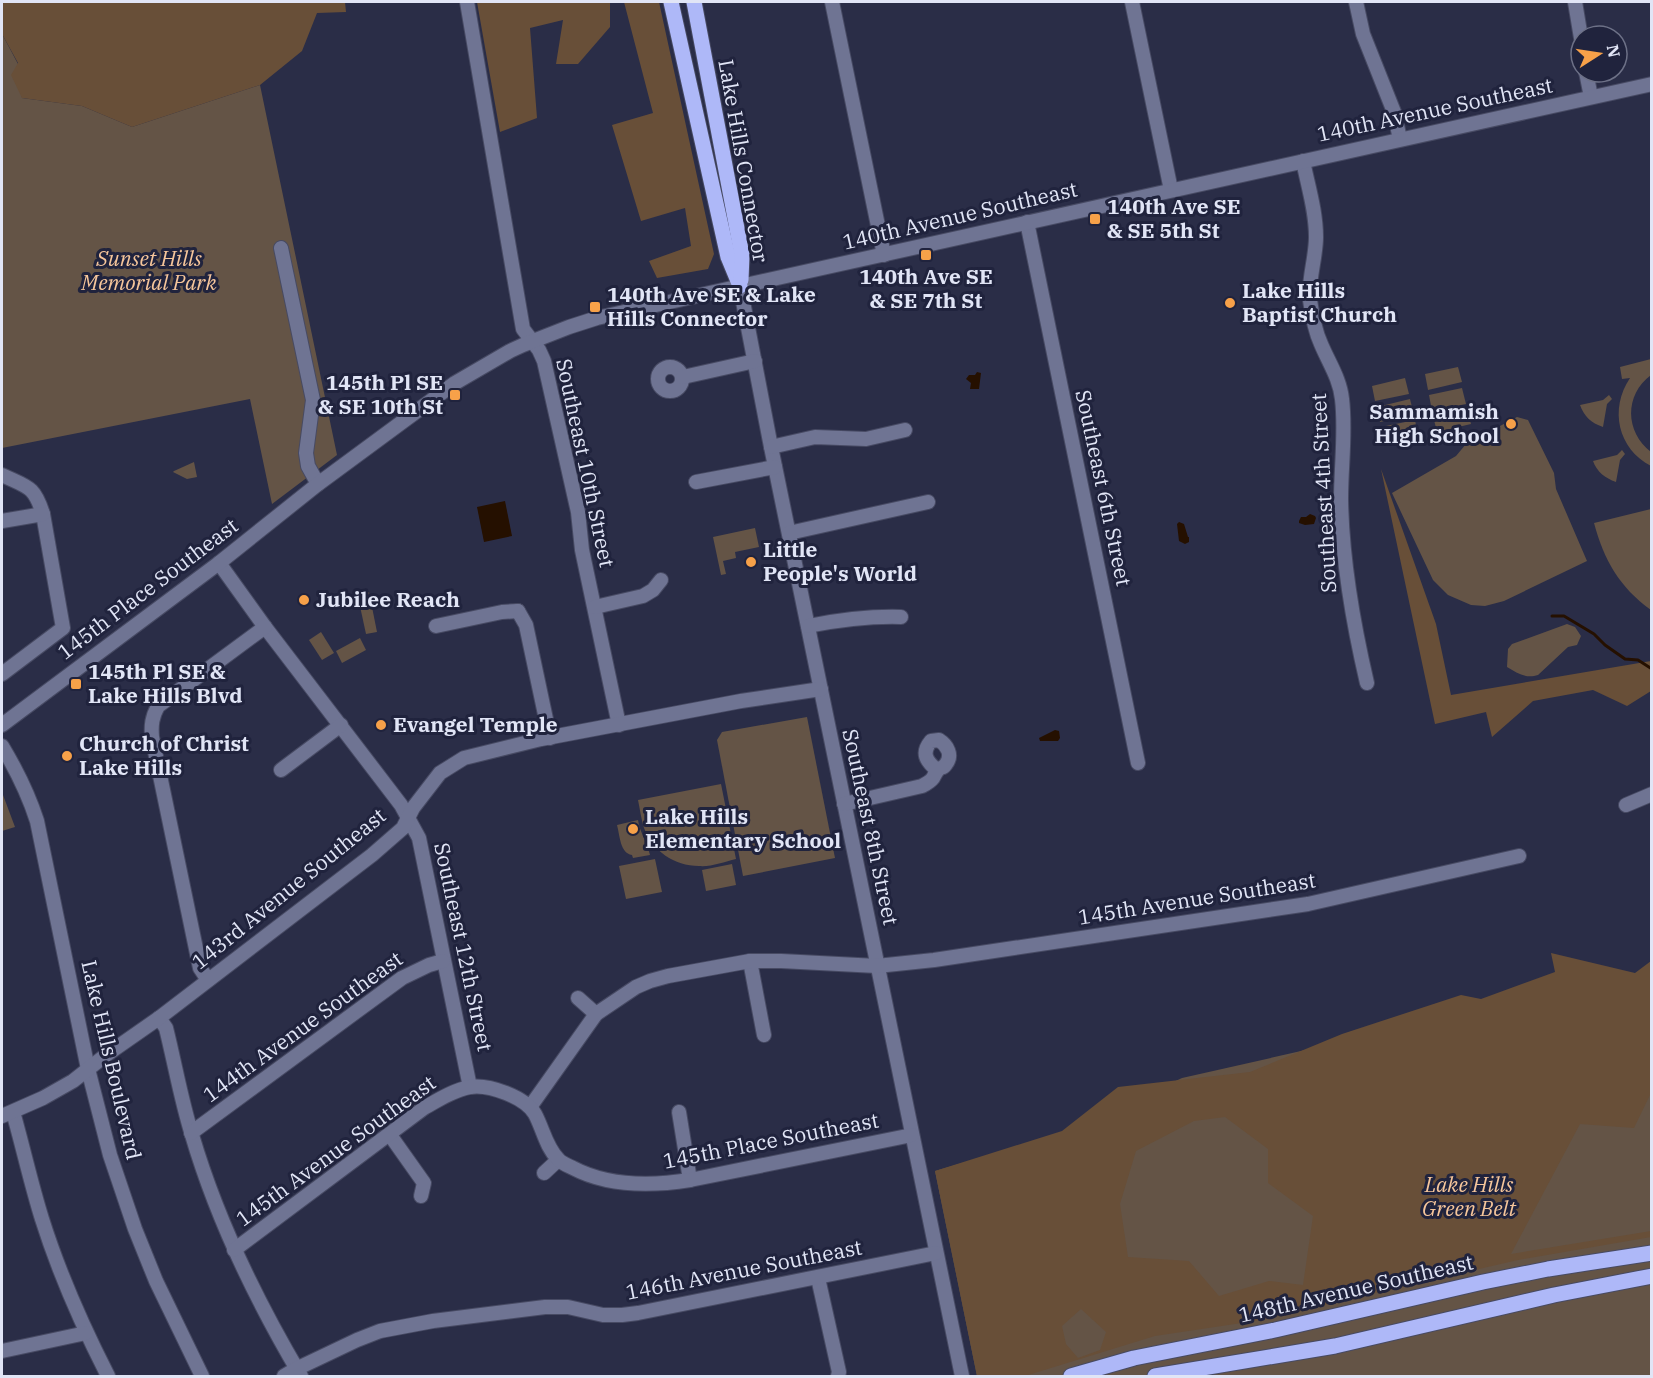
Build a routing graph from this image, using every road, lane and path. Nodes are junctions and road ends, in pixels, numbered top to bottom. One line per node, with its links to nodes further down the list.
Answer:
1 (467, 2): 19 (street, Southeast 10th Street)
2 (671, 2): 18 (main road, Lake Hills Connector)
3 (694, 2): 18 (main road, Lake Hills Connector)
4 (832, 2): 17 (street)
5 (1132, 2): 14 (street)
6 (1356, 2): 12 (street)
7 (1575, 2): 8 (street)
8 (1579, 24)
9 (1588, 84): 11 (street)
10 (1652, 84): 11 (street, 140th Avenue Southeast)
11 (1591, 97): 12 (street, 140th Avenue Southeast)
12 (1400, 139): 13 (street, 140th Avenue Southeast)
13 (1303, 161): 14 (street, 140th Avenue Southeast); 40 (street, Southeast 4th Street)
14 (1171, 190): 15 (street, 140th Avenue Southeast)
15 (1027, 222): 17 (street, 140th Avenue Southeast); 47 (street, Southeast 6th Street)
16 (281, 248): 27 (street)
17 (884, 255): 18 (street, 140th Avenue Southeast)
18 (740, 286): 19 (street, 140th Avenue Southeast); 20 (street, Southeast 8th Street)
19 (532, 341): 27 (street, 140th Avenue Southeast); 34 (street, Southeast 10th Street)
20 (755, 361): 21 (street); 23 (street, Southeast 8th Street)
21 (682, 376)
22 (905, 430): 23 (street)
23 (771, 447): 24 (street, Southeast 8th Street)
24 (775, 467): 26 (street); 31 (street, Southeast 8th Street)
25 (2, 475): 29 (street)
26 (696, 482)
27 (318, 484): 32 (street, 145th Place Southeast)
28 (928, 502): 31 (street)
29 (43, 514): 30 (street); 39 (street)
30 (2, 521)
31 (789, 532): 37 (street, Southeast 8th Street)
32 (219, 563): 38 (street, Southeast 12th Street); 43 (street, 145th Place Southeast)
33 (661, 580): 34 (street)
34 (595, 607): 42 (street, Southeast 10th Street)
35 (900, 616): 37 (street)
36 (436, 626): 45 (street)
37 (808, 626): 41 (street, Southeast 8th Street)
38 (265, 627): 44 (street, Southeast 12th Street); 58 (street)
39 (2, 674)
40 (1367, 683)
41 (821, 689): 42 (street, 143rd Avenue Southeast); 51 (street, Southeast 8th Street)
42 (619, 724): 45 (street, 143rd Avenue Southeast)
43 (2, 725)
44 (341, 725): 48 (street); 53 (street, Southeast 12th Street)
45 (550, 738): 53 (street, 143rd Avenue Southeast)
46 (2, 746): 63 (street, Lake Hills Boulevard)
47 (1138, 763)
48 (281, 770)
49 (937, 770): 51 (street)
50 (1652, 794): 52 (street)
51 (844, 804): 57 (street, Southeast 8th Street)
52 (1626, 805)
53 (408, 818): 55 (street, Southeast 12th Street); 58 (street, 143rd Avenue Southeast)
54 (1520, 856): 57 (street, 145th Avenue Southeast)
55 (444, 961): 64 (street, Southeast 12th Street); 68 (street, 144th Avenue Southeast)
56 (750, 962): 57 (street, 145th Avenue Southeast); 60 (street, 145th Avenue Southeast); 62 (street)
57 (877, 966): 70 (street, Southeast 8th Street)
58 (208, 980): 61 (street, 143rd Avenue Southeast)
59 (578, 998): 60 (street)
60 (596, 1014): 65 (street, 145th Avenue Southeast)
61 (159, 1018): 63 (street, 143rd Avenue Southeast); 68 (street)
62 (764, 1035)
63 (88, 1069): 67 (street, 143rd Avenue Southeast); 87 (street, Lake Hills Boulevard)
64 (470, 1087): 65 (street, 145th Avenue Southeast); 69 (street, 145th Avenue Southeast)
65 (530, 1107): 71 (street)
66 (679, 1112): 73 (street)
67 (7, 1114): 82 (street)
68 (191, 1133): 75 (street)
69 (390, 1135): 74 (street); 75 (street, 145th Avenue Southeast)
70 (912, 1135): 73 (street, 145th Place Southeast); 76 (street, Southeast 8th Street)
71 (558, 1160): 72 (street); 73 (street, 145th Place Southeast)
72 (544, 1173)
73 (690, 1180)
74 (422, 1196)
75 (234, 1250): 85 (street)
76 (936, 1253): 79 (street, 146th Avenue Southeast); 90 (street, Southeast 8th Street)
77 (1647, 1254): 80 (main road); 81 (main road, 148th Avenue Southeast)
78 (1652, 1276): 80 (main road)
79 (818, 1278): 85 (street, 146th Avenue Southeast); 89 (street)
80 (1635, 1280): 84 (main road)
81 (1275, 1330): 84 (main road); 91 (main road, 148th Avenue Southeast)
82 (86, 1333): 83 (street); 86 (street)
83 (2, 1351)
84 (1258, 1360): 92 (main road)
85 (299, 1373): 88 (street, 146th Avenue Southeast)
86 (108, 1377)
87 (202, 1377)
88 (284, 1377)
89 (838, 1377)
90 (962, 1377)
91 (1071, 1377)
92 (1155, 1377)

